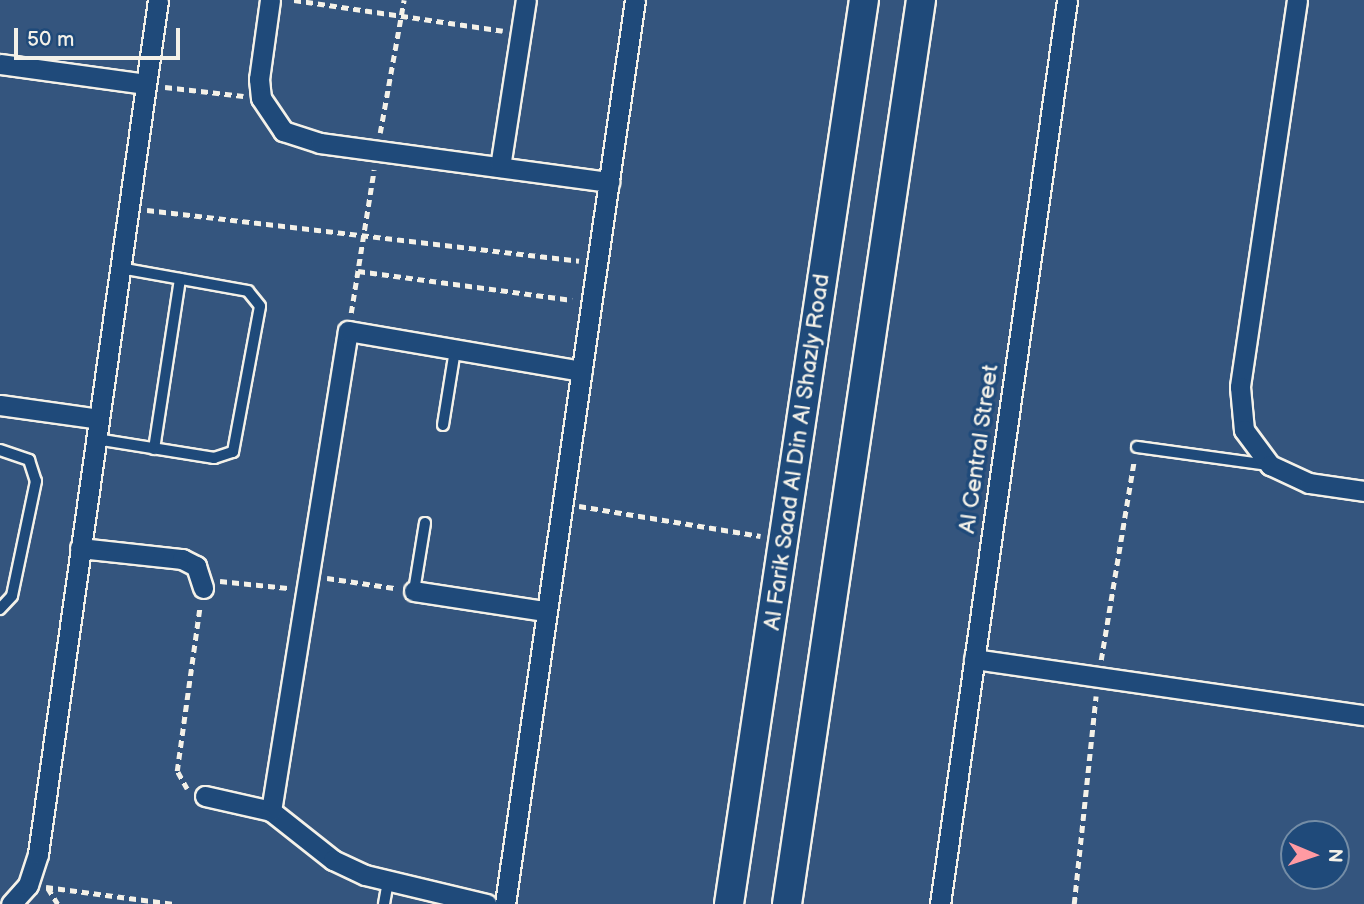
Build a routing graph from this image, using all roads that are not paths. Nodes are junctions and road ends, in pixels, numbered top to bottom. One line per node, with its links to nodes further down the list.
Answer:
1 (158, 0): 10 (street)
2 (270, 0): 11 (street)
3 (526, 0): 11 (street)
4 (635, 0): 12 (street)
5 (864, 0): 41 (street, Al Farik Saad Al Din Al Shazly Road)
6 (921, 0): 42 (street)
7 (1067, 0): 32 (street, Al Central Street)
8 (1297, 0): 24 (street)
9 (0, 64): 10 (street)
10 (146, 84): 13 (street)
11 (500, 167): 12 (street)
12 (609, 182): 16 (street)
13 (120, 268): 14 (lane); 18 (street)
14 (180, 279): 22 (lane); 22 (lane)
15 (455, 350): 16 (street); 19 (lane); 35 (street)
16 (582, 372): 31 (street)
17 (0, 405): 18 (street)
18 (99, 419): 20 (street)
19 (443, 425)
20 (96, 439): 22 (lane); 27 (street)
21 (1138, 447): 24 (lane)
22 (154, 449)
23 (0, 450): 30 (lane)
24 (1270, 465): 25 (street)
25 (1364, 491)
26 (425, 523): 29 (lane)
27 (80, 548): 28 (street); 37 (street)
28 (203, 584)
29 (414, 591): 31 (street)
30 (0, 609)
31 (545, 611): 40 (street)
32 (974, 659): 33 (street); 43 (street, Al Central Street)
33 (1364, 715)
34 (205, 796): 35 (street)
35 (271, 811): 36 (street)
36 (388, 882): 38 (lane); 39 (street)
37 (11, 904)
38 (384, 904)
39 (487, 904)
40 (505, 904)
41 (729, 904)
42 (787, 904)
43 (940, 904)

